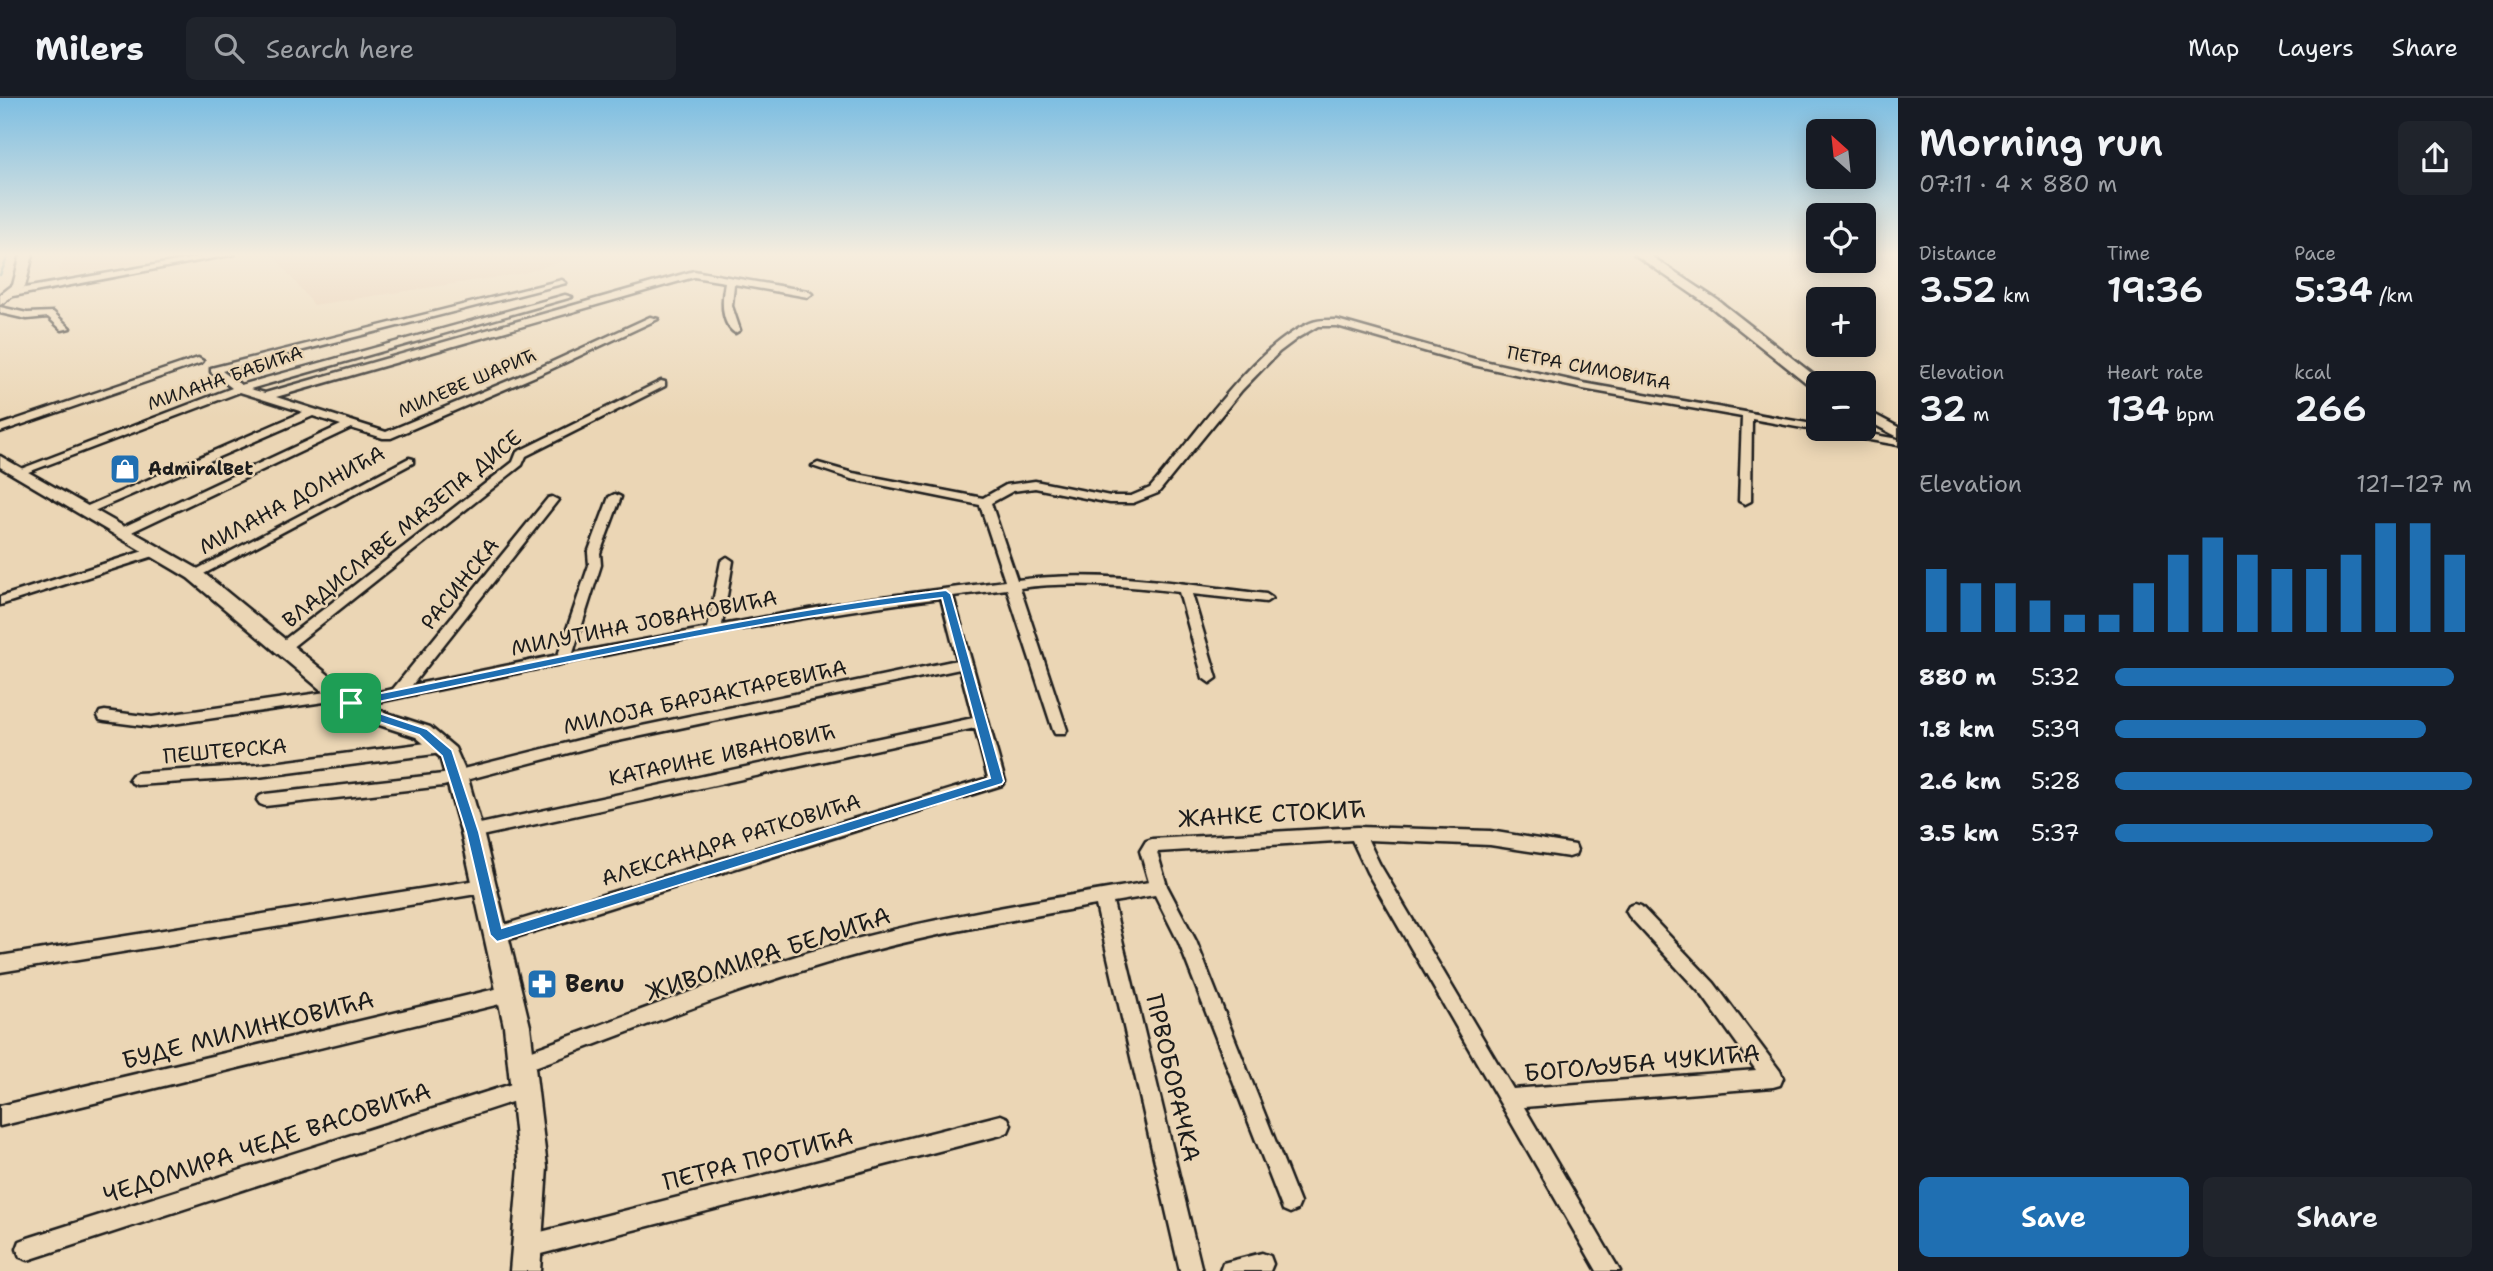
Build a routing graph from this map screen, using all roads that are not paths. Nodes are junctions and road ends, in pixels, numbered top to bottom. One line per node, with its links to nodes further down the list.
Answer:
1 (459, 309): 13 (street, МИЛЕВЕ ШАРИЋ)
2 (525, 309): 13 (street, МИЛАНА БАБИЋА)
3 (573, 309): 14 (street)
4 (727, 309): 9 (street)
5 (1721, 309): 11 (street)
6 (0, 310): 8 (street)
7 (653, 319): 18 (street, МИЛЕВЕ ШАРИЋ)
8 (65, 328)
9 (735, 330)
10 (198, 361): 19 (street)
11 (1806, 375)
12 (661, 384): 41 (street, ВЛАДИСЛАВЕ МАЗЕПА ДИСЕ)
13 (238, 388): 14 (street, МИЛЕВЕ ШАРИЋ); 25 (street, МИЛАНА БАБИЋА)
14 (264, 397): 15 (street, МИЛЕВЕ ШАРИЋ)
15 (310, 413): 18 (street, МИЛЕВЕ ШАРИЋ); 30 (street)
16 (1747, 416): 21 (street, ПЕТРА СИМОВИЋА); 28 (street); 29 (street, ПЕТРА СИМОВИЋА)
17 (1876, 420): 20 (street)
18 (349, 425): 31 (street)
19 (0, 429)
20 (1898, 433)
21 (1898, 442)
22 (0, 461): 25 (street)
23 (408, 461): 34 (street, МИЛАНА ДОЛНИЋА)
24 (818, 466): 29 (street)
25 (19, 472): 30 (street)
26 (615, 497): 42 (street)
27 (552, 500): 45 (street, РАСИНСКА)
28 (1745, 501)
29 (985, 502): 35 (street)
30 (87, 510): 31 (street)
31 (123, 532): 32 (street)
32 (153, 552): 34 (street); 39 (street)
33 (727, 561): 40 (street)
34 (194, 574): 41 (street)
35 (1013, 586): 36 (street, МИЛУТИНА ЈОВАНОВИЋА); 37 (street, МИЛУТИНА ЈОВАНОВИЋА); 49 (street)
36 (1184, 587): 38 (street, МИЛУТИНА ЈОВАНОВИЋА); 44 (street)
37 (946, 594): 40 (street, МИЛУТИНА ЈОВАНОВИЋА); 43 (street)
38 (1266, 598)
39 (0, 601)
40 (714, 631): 42 (street, МИЛУТИНА ЈОВАНОВИЋА)
41 (282, 649): 46 (street)
42 (564, 659): 45 (street, МИЛУТИНА ЈОВАНОВИЋА)
43 (963, 664): 48 (street); 51 (street, МИЛОЈА БАРЈАКТАРЕВИЋА)
44 (1210, 678)
45 (398, 693): 46 (street, МИЛУТИНА ЈОВАНОВИЋА)
46 (345, 699): 47 (street, МИЛУТИНА ЈОВАНОВИЋА); 50 (street)
47 (105, 716)
48 (981, 722): 54 (street, КАТАРИНЕ ИВАНОВИЋ); 61 (street, АЛЕКСАНДРА РАТКОВИЋА)
49 (1060, 730)
50 (442, 747): 51 (street); 52 (street, ПЕШТЕРСКА)
51 (457, 775): 53 (street, МИЛОЈА БАРЈАКТАРЕВИЋА); 54 (street)
52 (137, 779)
53 (265, 800)
54 (472, 832): 57 (street)
55 (1357, 833): 56 (street, ЖАНКЕ СТОКИЋ); 58 (street, ЖАНКЕ СТОКИЋ); 66 (street, БОГОЉУБА ЧУКИЋА)
56 (1569, 849)
57 (483, 886): 61 (street); 62 (street)
58 (1159, 887): 59 (street, ЖИВОМИРА БЕЉИЋА); 69 (street, ЖАНКЕ СТОКИЋ)
59 (1103, 897): 64 (street, ЖИВОМИРА БЕЉИЋА); 74 (street, ПРВОБОРАЧКА)
60 (1635, 911): 66 (street, БОГОЉУБА ЧУКИЋА)
61 (497, 935): 63 (street)
62 (0, 964)
63 (508, 993): 64 (street); 67 (street, БУДЕ МИЛИНКОВИЋА)
64 (521, 1063): 65 (street)
65 (524, 1089): 70 (street); 71 (street, ЧЕДОМИРА ЧЕДЕ ВАСОВИЋА)
66 (1510, 1099): 76 (street, БОГОЉУБА ЧУКИЋА)
67 (0, 1116)
68 (1001, 1125): 70 (street, ПЕТРА ПРОТИЋА)
69 (1290, 1203)
70 (529, 1246): 73 (street)
71 (28, 1248)
72 (1262, 1264): 75 (street)
73 (525, 1271)
74 (1191, 1271)
75 (1231, 1271)
76 (1609, 1271)

